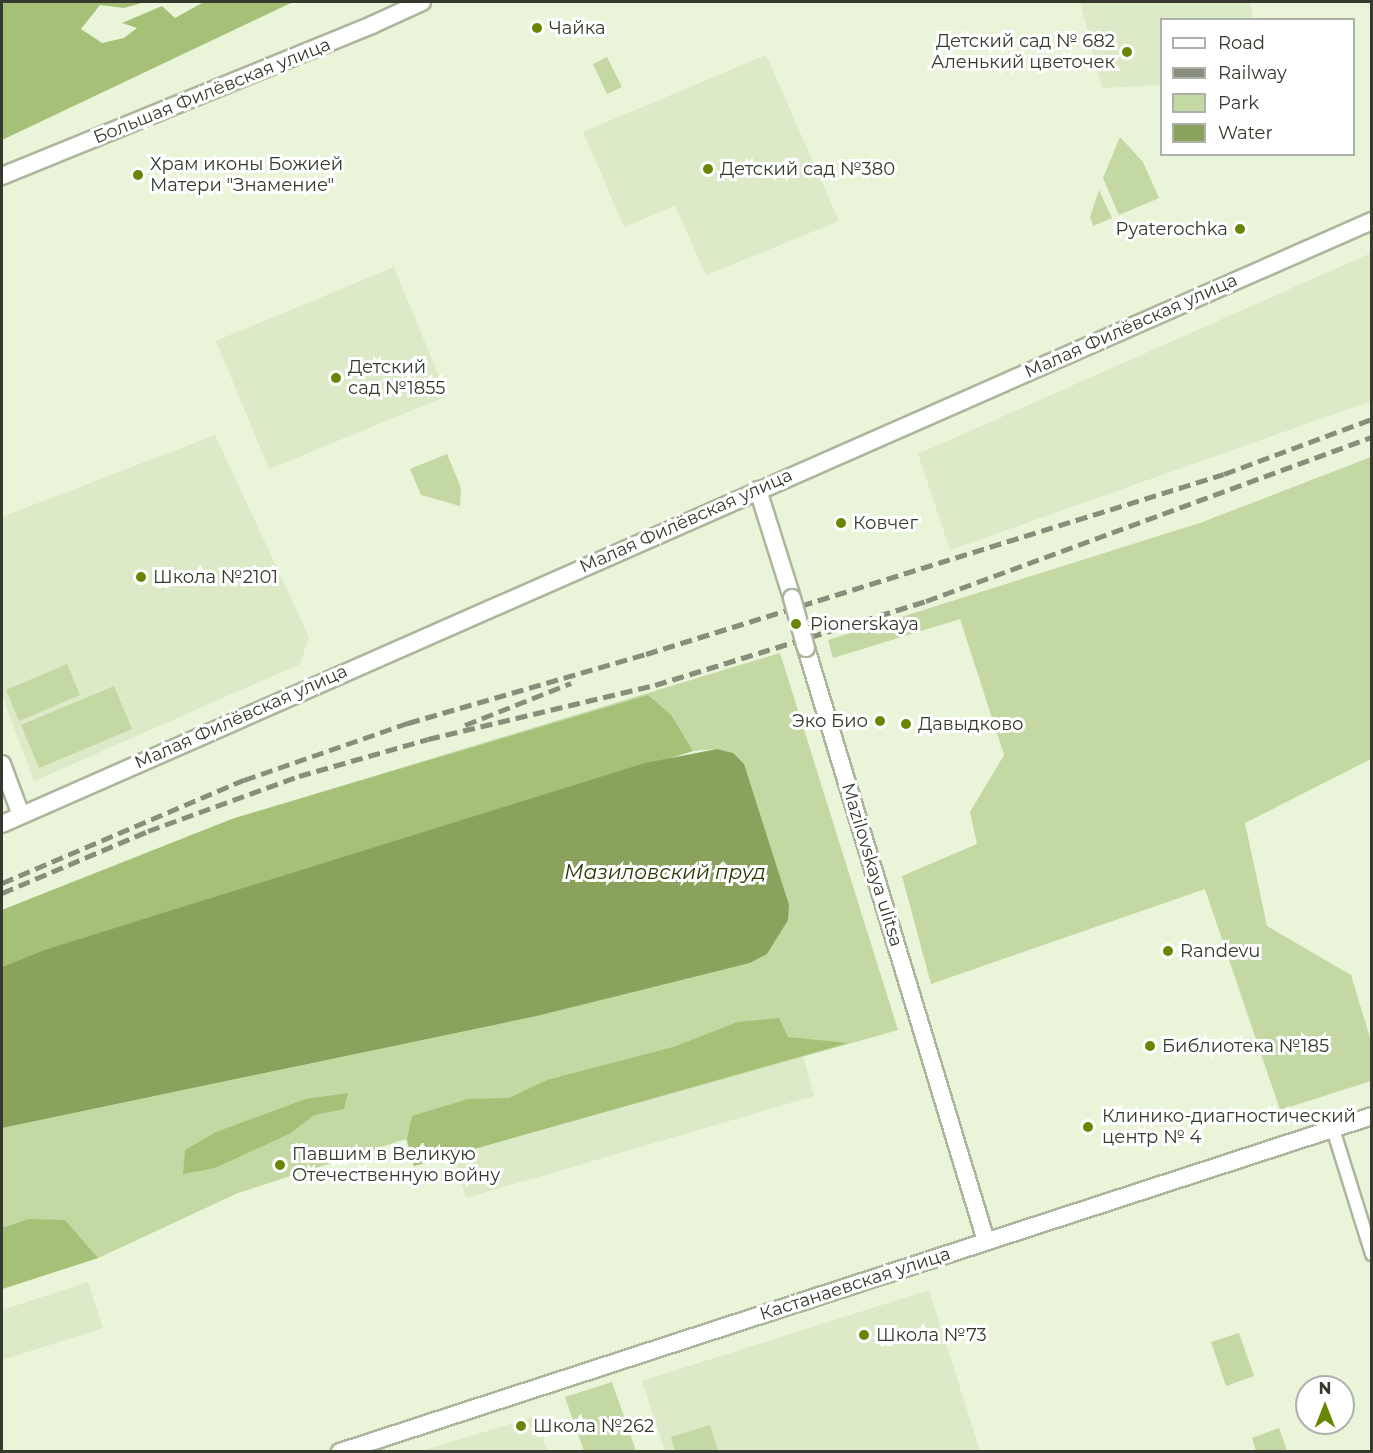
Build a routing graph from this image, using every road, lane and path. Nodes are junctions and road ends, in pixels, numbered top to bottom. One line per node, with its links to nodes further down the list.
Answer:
1 (422, 2): 2 (street, Большая Филёвская улица)
2 (2, 176)
3 (1371, 221): 4 (street, Малая Филёвская улица)
4 (758, 490): 6 (street, Малая Филёвская улица); 10 (street, Mazilovskaya ulitsa, bridge)
5 (2, 764): 6 (street)
6 (21, 815): 7 (street, Малая Филёвская улица)
7 (2, 824)
8 (1371, 1116): 9 (street, Кастанаевская улица)
9 (1333, 1129): 10 (street, Кастанаевская улица); 11 (street)
10 (986, 1241): 12 (street, Кастанаевская улица)
11 (1371, 1254)
12 (340, 1452)

